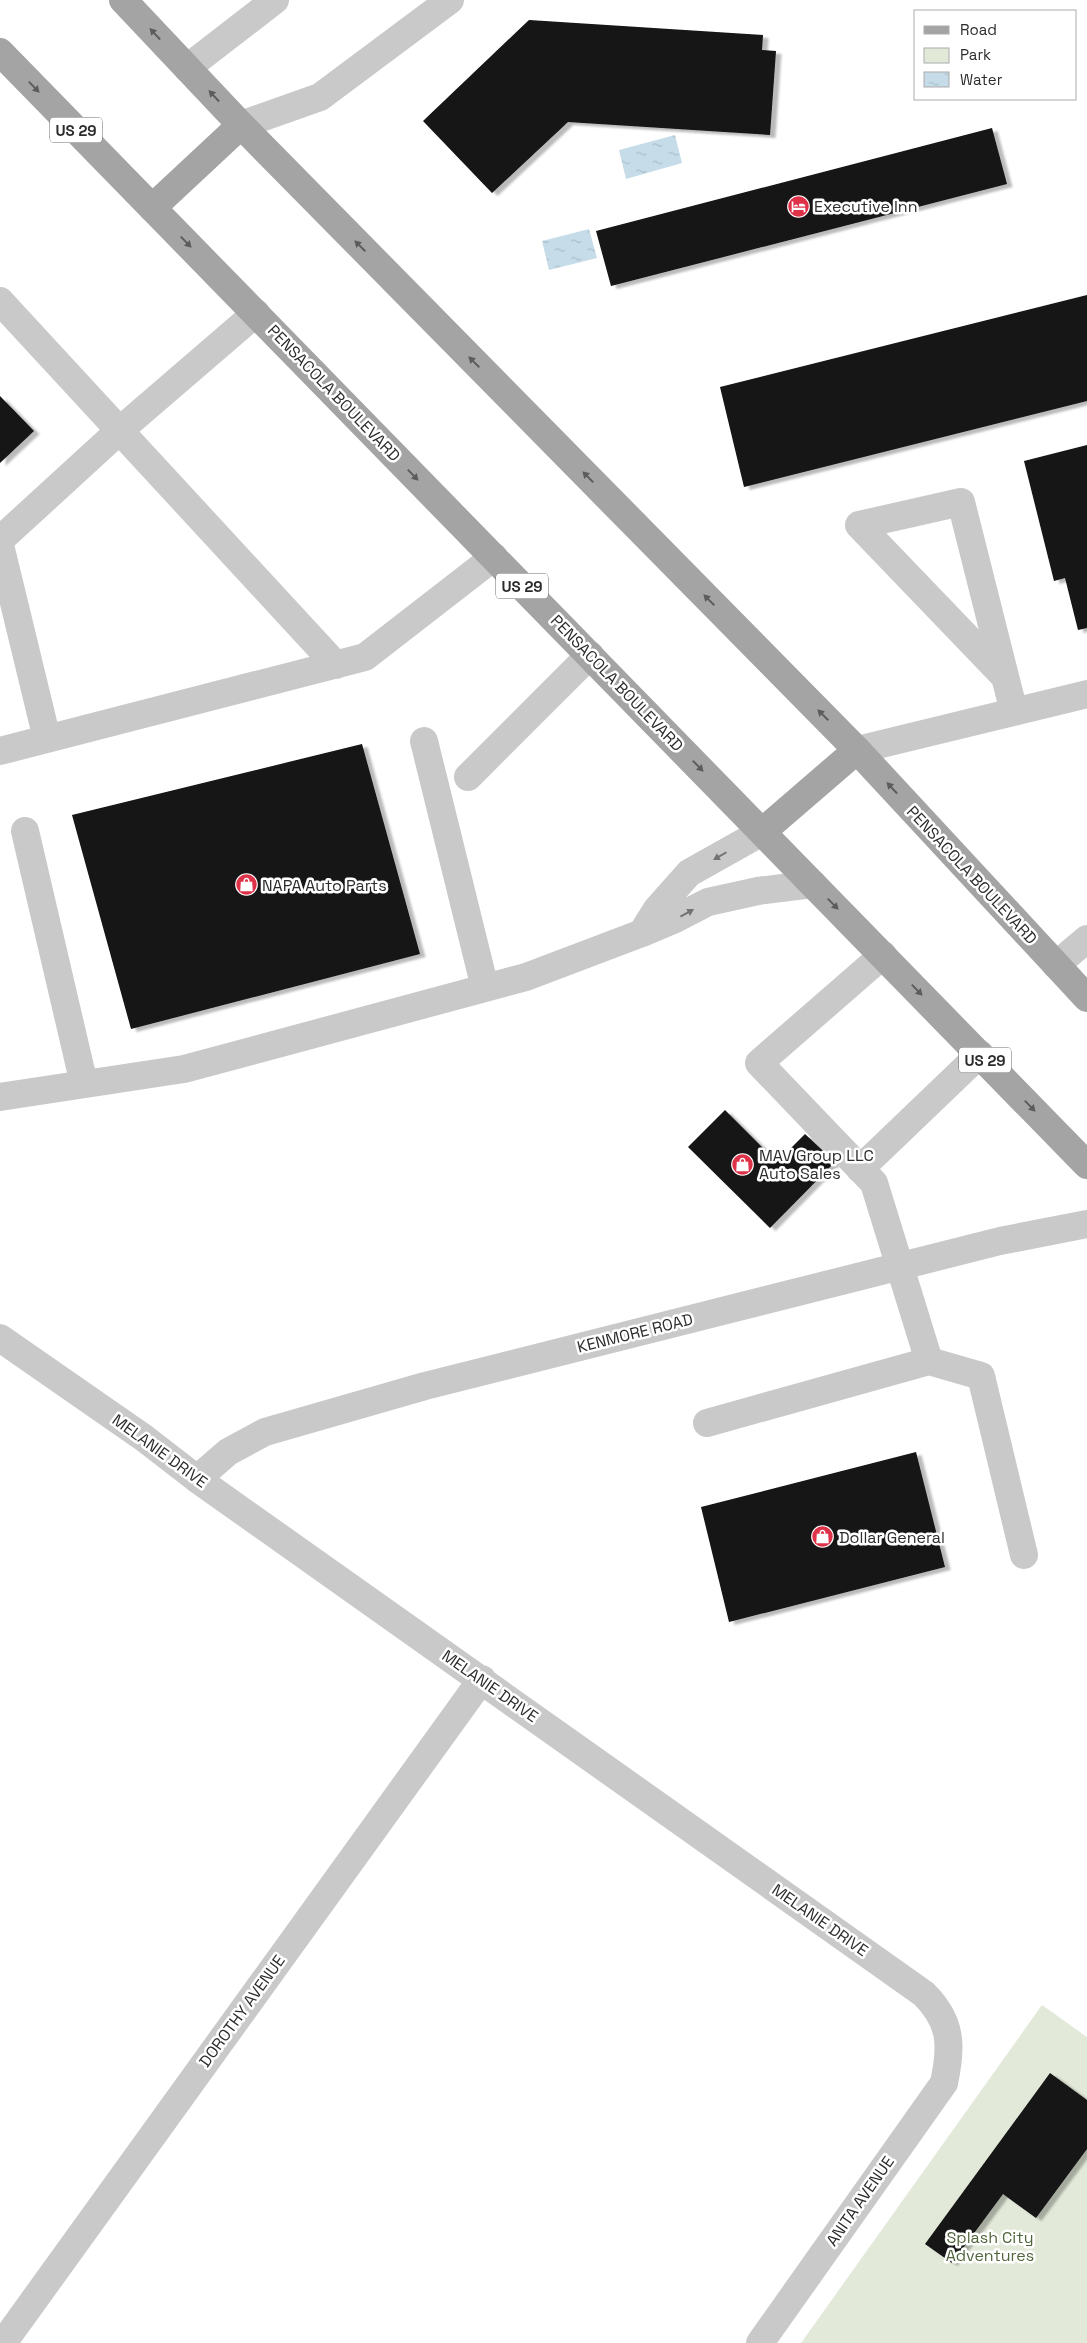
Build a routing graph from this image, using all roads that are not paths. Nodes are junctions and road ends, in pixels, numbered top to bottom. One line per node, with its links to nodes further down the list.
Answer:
1 (124, 0): 5 (main road, PENSACOLA BOULEVARD, one-way to 1)
2 (275, 0): 5 (street)
3 (450, 0): 6 (street)
4 (0, 52): 7 (main road, PENSACOLA BOULEVARD / US 29, one-way to 7)
5 (187, 68): 6 (main road, PENSACOLA BOULEVARD, one-way to 5)
6 (241, 125): 7 (main road); 21 (main road, PENSACOLA BOULEVARD, one-way to 6)
7 (152, 208): 9 (main road, PENSACOLA BOULEVARD / US 29, one-way to 9)
8 (0, 301): 10 (street)
9 (256, 313): 10 (street); 13 (main road, PENSACOLA BOULEVARD / US 29, one-way to 13)
10 (119, 431): 11 (street); 15 (street)
11 (0, 540)
12 (0, 545): 19 (street)
13 (494, 557): 14 (main road, PENSACOLA BOULEVARD / US 29); 15 (street)
14 (590, 656): 23 (street); 25 (main road, PENSACOLA BOULEVARD / US 29, one-way to 25)
15 (336, 665): 19 (street)
16 (1005, 678): 16 (street); 18 (street)
17 (1087, 694): 18 (street)
18 (1014, 712): 21 (street)
19 (47, 739): 22 (street)
20 (424, 741): 31 (street)
21 (857, 750): 25 (main road); 30 (main road, PENSACOLA BOULEVARD, one-way to 21)
22 (0, 751)
23 (468, 777)
24 (24, 831): 34 (street)
25 (762, 832): 26 (main road, PENSACOLA BOULEVARD / US 29); 27 (street, one-way to 27)
26 (813, 884): 27 (street, one-way to 26); 29 (main road, PENSACOLA BOULEVARD / US 29, one-way to 29)
27 (642, 933): 31 (street)
28 (1087, 940): 30 (street)
29 (882, 955): 33 (main road, PENSACOLA BOULEVARD / US 29, one-way to 33); 37 (street)
30 (1056, 965): 32 (main road, PENSACOLA BOULEVARD)
31 (485, 988): 34 (street)
32 (1087, 998)
33 (980, 1054): 36 (main road, PENSACOLA BOULEVARD / US 29, one-way to 36); 37 (street)
34 (84, 1084): 35 (street)
35 (0, 1097)
36 (1087, 1165)
37 (860, 1169): 39 (street)
38 (1087, 1224): 39 (street, KENMORE ROAD)
39 (901, 1266): 41 (street); 43 (street, KENMORE ROAD)
40 (0, 1338): 43 (street, MELANIE DRIVE)
41 (929, 1361): 42 (street); 44 (street)
42 (707, 1422)
43 (197, 1479): 45 (street, MELANIE DRIVE)
44 (1024, 1555)
45 (482, 1679): 46 (street, MELANIE DRIVE); 47 (street, DOROTHY AVENUE)
46 (950, 2056): 48 (street, ANITA AVENUE)
47 (3, 2343)
48 (760, 2343)

